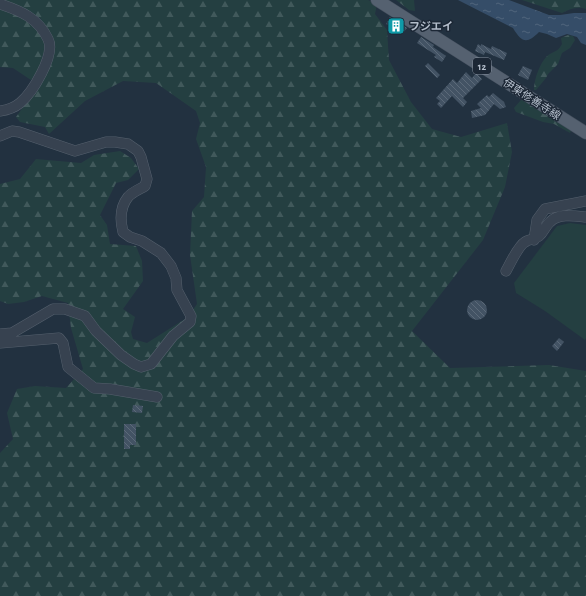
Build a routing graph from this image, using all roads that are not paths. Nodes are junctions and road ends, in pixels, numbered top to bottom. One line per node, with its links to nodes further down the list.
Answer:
1 (377, 0): 4 (main road, 伊東修善寺線 / 12)
2 (0, 4): 3 (street)
3 (0, 111)
4 (586, 134)
5 (0, 136): 10 (street)
6 (586, 202): 8 (street)
7 (586, 217): 8 (street)
8 (534, 240): 9 (street)
9 (506, 271)
10 (0, 334)
11 (0, 343): 12 (street)
12 (157, 397)

